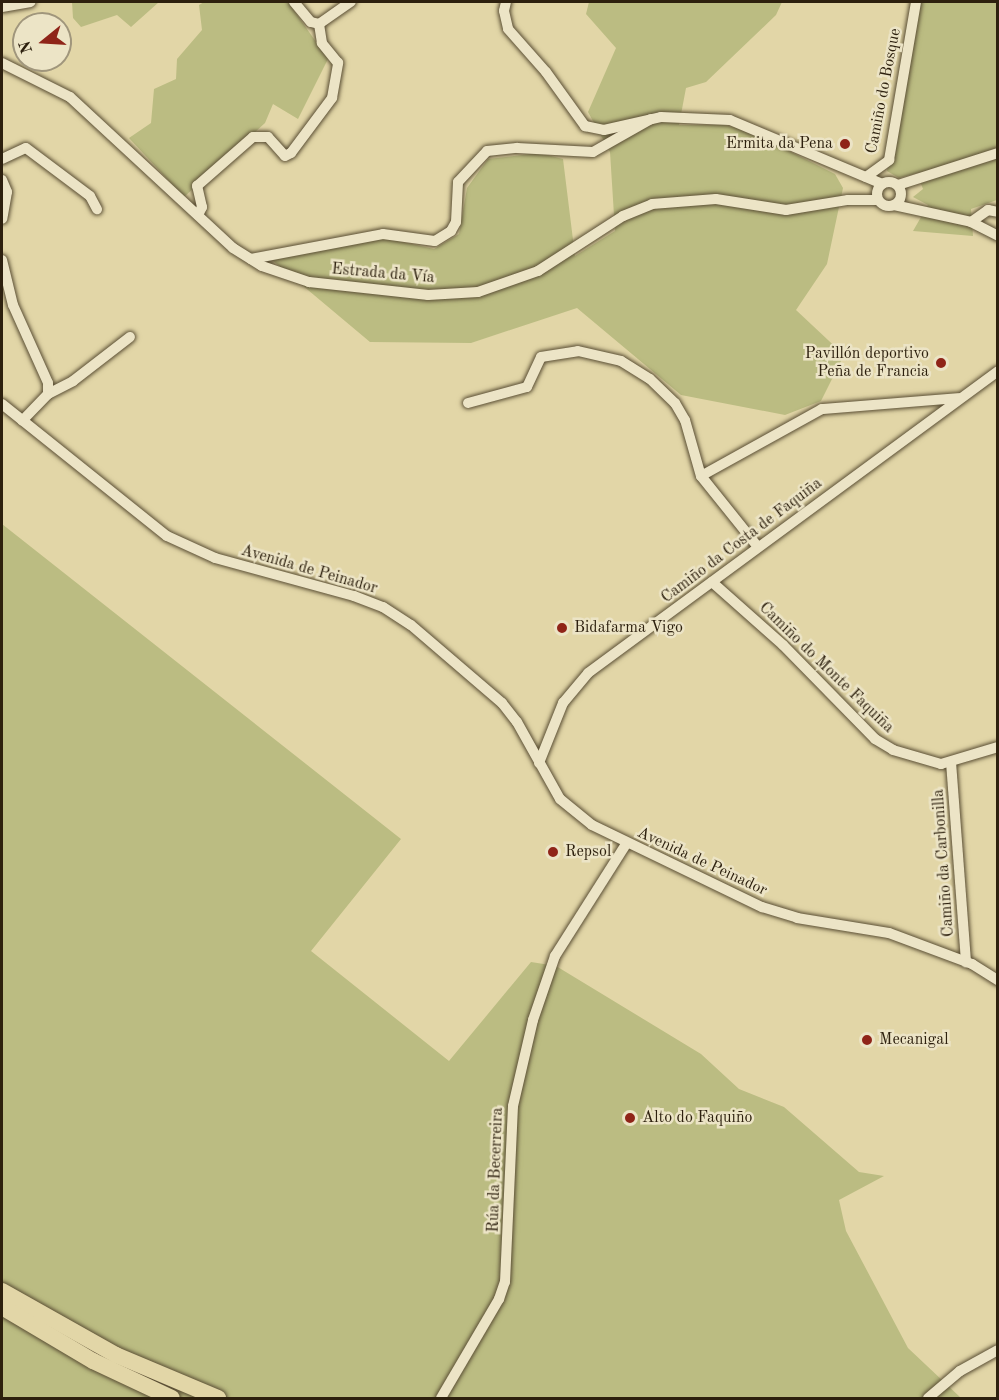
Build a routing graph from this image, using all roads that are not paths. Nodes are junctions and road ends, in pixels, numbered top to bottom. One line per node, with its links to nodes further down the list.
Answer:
1 (31, 2): 6 (street)
2 (294, 2): 7 (street)
3 (351, 2): 7 (street)
4 (506, 2): 9 (street)
5 (916, 2): 12 (street, Camiño do Bosque)
6 (2, 7)
7 (320, 24): 20 (street)
8 (2, 63): 20 (street, Estrada da Vía)
9 (651, 118): 12 (street); 24 (street)
10 (998, 153): 15 (street)
11 (2, 159): 18 (street)
12 (866, 177): 14 (street)
13 (2, 180): 21 (street)
14 (881, 185): 15 (street); 16 (street); 17 (street)
15 (898, 196): 17 (street); 22 (street)
16 (848, 200): 17 (street); 24 (street, Estrada da Vía)
17 (878, 200)
18 (97, 209)
19 (998, 212): 22 (street)
20 (198, 215): 24 (street, Estrada da Vía)
21 (2, 219)
22 (970, 222): 23 (street)
23 (998, 236)
24 (251, 259)
25 (2, 260): 28 (street)
26 (130, 338): 28 (street)
27 (998, 371): 29 (street, Camiño da Costa de Faquiña)
28 (48, 394): 32 (street)
29 (959, 398): 33 (street); 34 (street, Camiño da Costa de Faquiña)
30 (468, 403): 33 (street)
31 (2, 404): 32 (street, Avenida de Peinador)
32 (22, 421): 38 (street, Avenida de Peinador)
33 (701, 476): 34 (street)
34 (757, 546): 35 (street, Camiño da Costa de Faquiña)
35 (712, 582): 37 (street, Camiño do Monte Faquiña); 38 (street, Camiño da Costa de Faquiña)
36 (998, 747): 37 (street, Camiño do Monte Faquiña)
37 (951, 762): 40 (street, Camiño da Carbonilla)
38 (539, 763): 39 (street, Avenida de Peinador)
39 (626, 844): 40 (street, Avenida de Peinador); 47 (street, Rúa da Becerreira)
40 (966, 962): 41 (street, Avenida de Peinador)
41 (998, 980)
42 (2, 1291): 46 (highway)
43 (2, 1308): 45 (highway)
44 (995, 1352): 48 (street)
45 (172, 1398)
46 (218, 1398)
47 (441, 1398)
48 (928, 1398)

